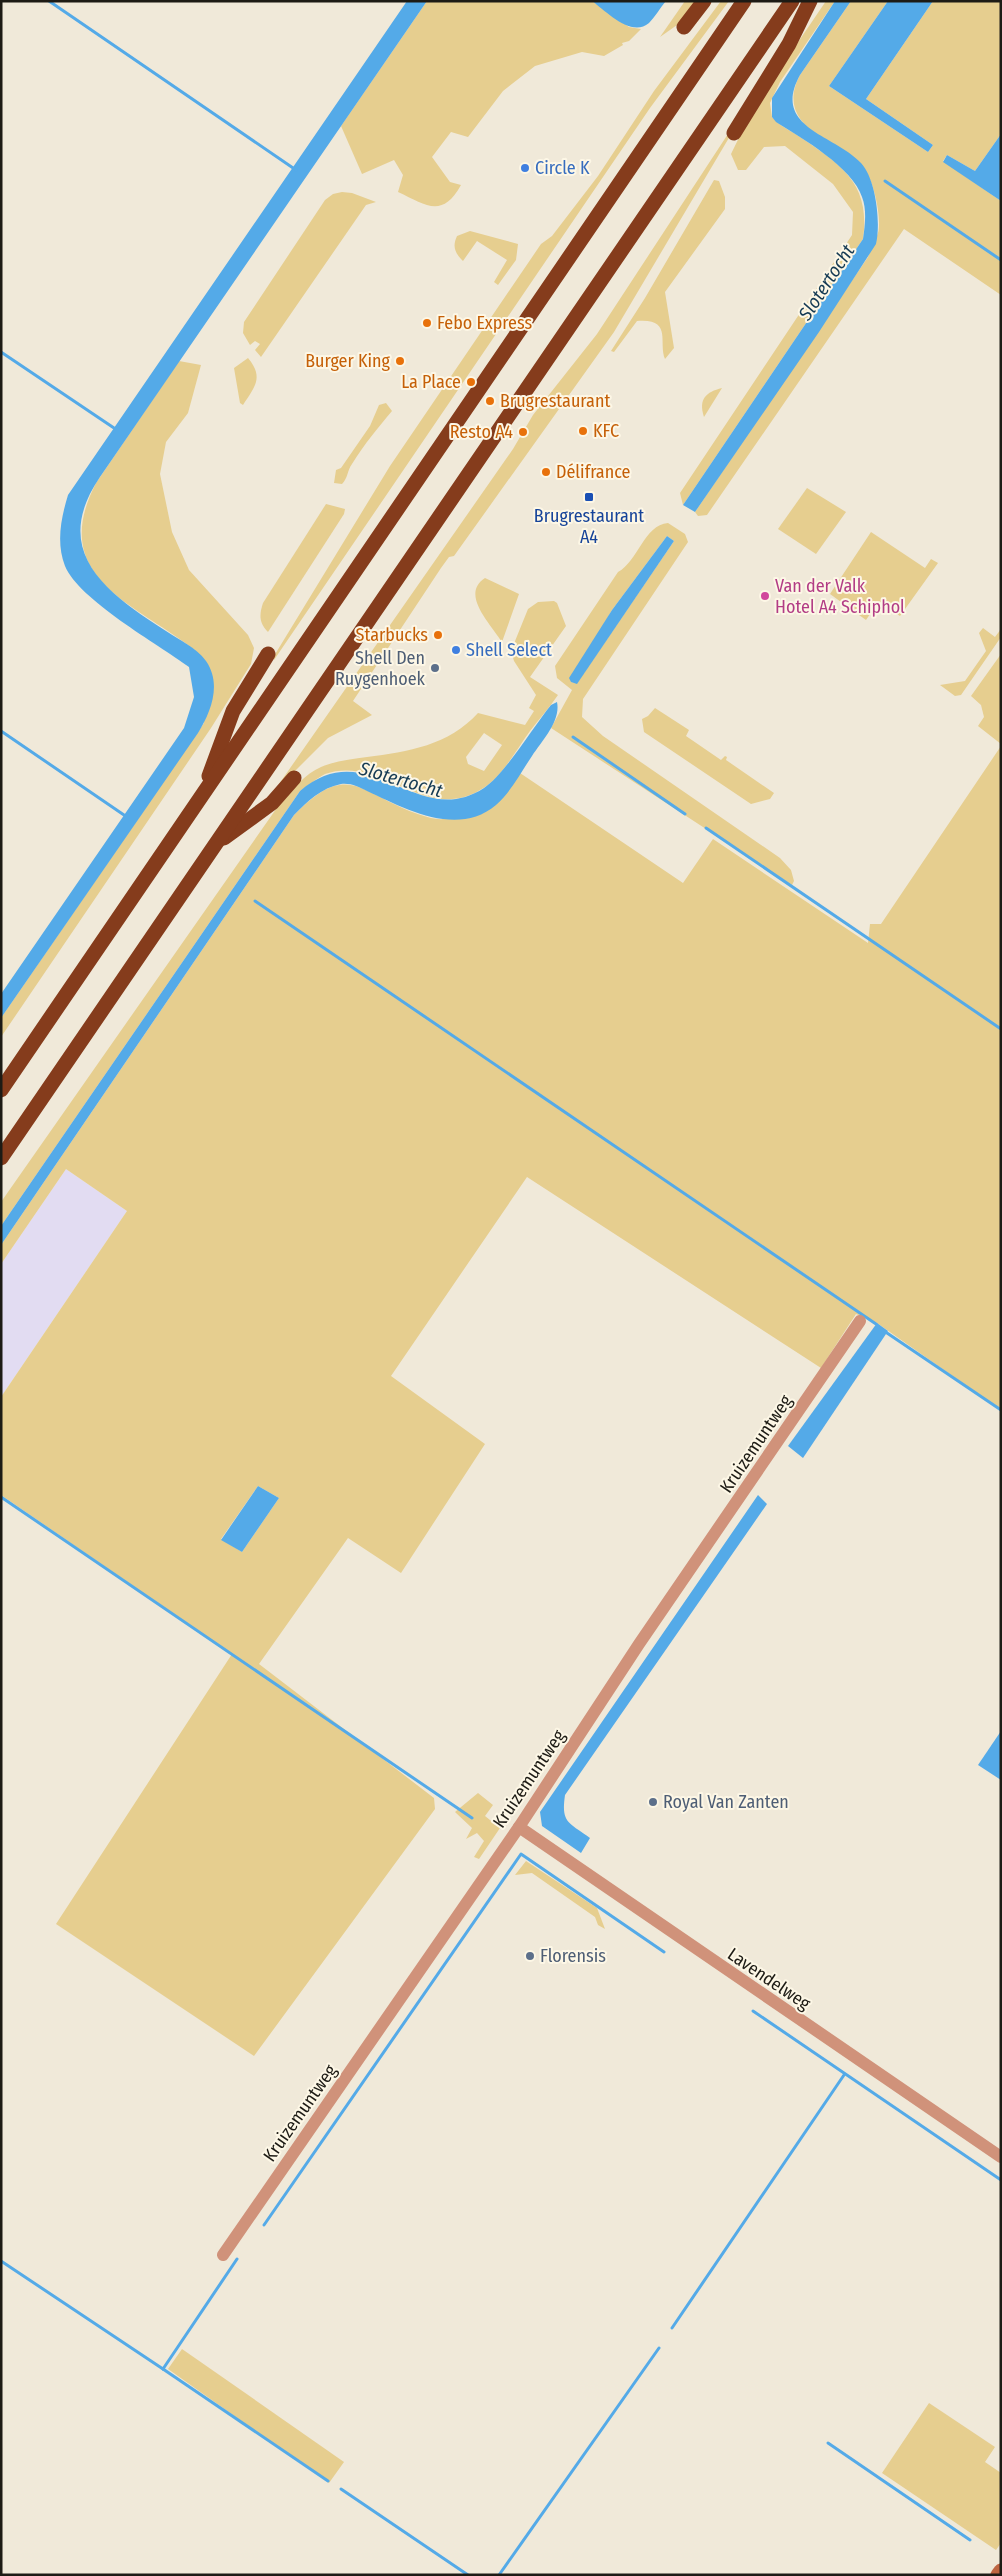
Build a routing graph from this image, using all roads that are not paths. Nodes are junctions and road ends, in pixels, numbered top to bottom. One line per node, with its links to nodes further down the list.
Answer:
1 (704, 1): 5 (highway)
2 (744, 1): 9 (highway)
3 (792, 1): 10 (highway)
4 (810, 1): 6 (highway)
5 (684, 27)
6 (734, 133)
7 (268, 654): 9 (highway)
8 (294, 778): 10 (highway)
9 (200, 800): 11 (highway)
10 (215, 844): 12 (highway)
11 (1, 1090)
12 (1, 1158)
13 (860, 1321): 14 (street, Kruizemuntweg)
14 (519, 1827): 15 (street, Lavendelweg); 16 (street, Kruizemuntweg)
15 (1001, 2157)
16 (223, 2255)
17 (1001, 2571): 18 (street)
18 (998, 2575)

